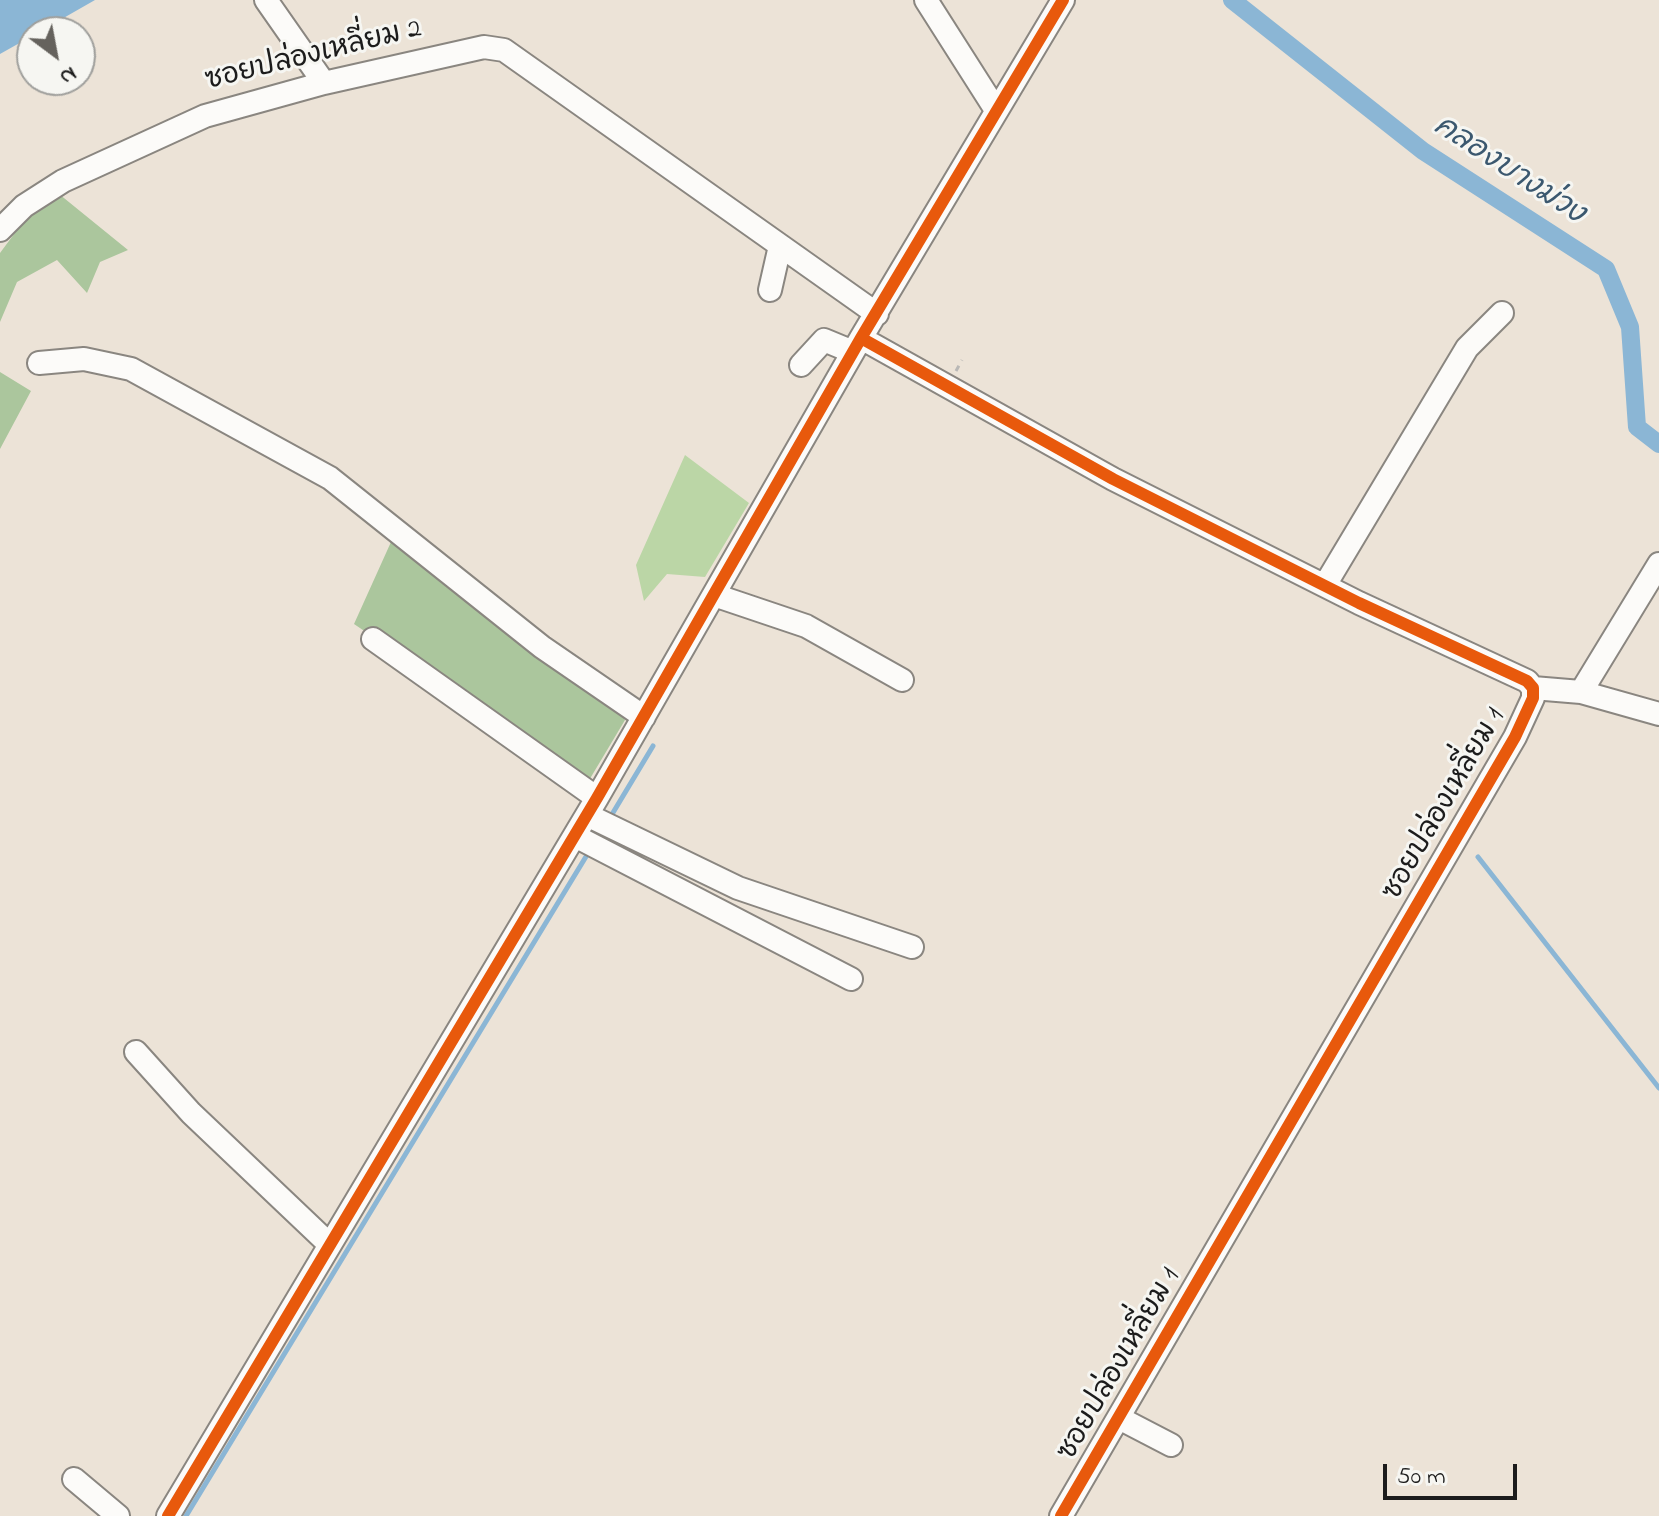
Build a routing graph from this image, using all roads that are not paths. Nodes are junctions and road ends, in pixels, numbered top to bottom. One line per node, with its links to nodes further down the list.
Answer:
1 (266, 0): 4 (street)
2 (926, 0): 5 (street)
3 (1057, 2): 5 (street)
4 (324, 83): 6 (street, ซอยปล่องเหลี่ยม 2); 7 (street, ซอยปล่องเหลี่ยม 2)
5 (996, 110): 10 (street)
6 (0, 230)
7 (780, 246): 8 (street); 10 (street, ซอยปล่องเหลี่ยม 2)
8 (770, 290)
9 (1502, 313): 15 (street)
10 (877, 314): 11 (street)
11 (857, 345): 13 (street, ซอยปล่องเหลี่ยม 1); 15 (street, ซอยปล่องเหลี่ยม 1); 16 (street)
12 (39, 363): 22 (street)
13 (801, 365)
14 (1659, 564): 20 (street)
15 (1325, 585): 19 (street, ซอยปล่องเหลี่ยม 1)
16 (714, 595): 18 (street); 22 (street)
17 (373, 639): 23 (street)
18 (902, 680)
19 (1533, 688): 20 (street); 29 (street, ซอยปล่องเหลี่ยม 1)
20 (1581, 692): 21 (street)
21 (1659, 714)
22 (644, 717): 23 (street)
23 (592, 806): 24 (street); 25 (street)
24 (575, 836): 26 (street); 28 (street)
25 (912, 947)
26 (851, 979)
27 (136, 1052): 28 (street)
28 (330, 1245): 33 (street)
29 (1119, 1418): 30 (street); 34 (street, ซอยปล่องเหลี่ยม 1)
30 (1171, 1445)
31 (74, 1479): 32 (street)
32 (118, 1516)
33 (168, 1516)
34 (1061, 1516)

